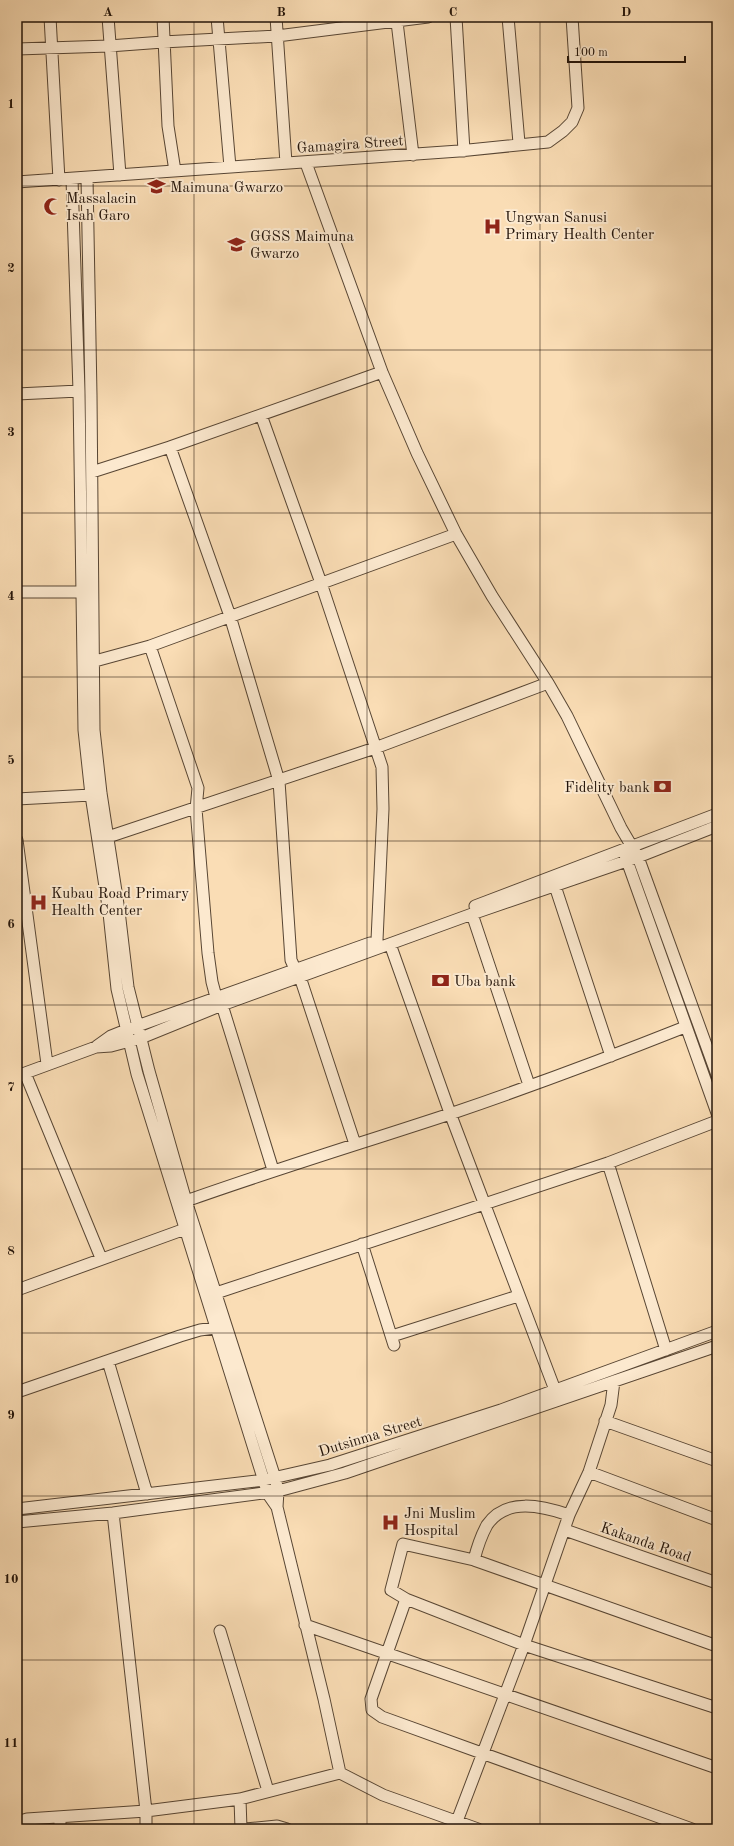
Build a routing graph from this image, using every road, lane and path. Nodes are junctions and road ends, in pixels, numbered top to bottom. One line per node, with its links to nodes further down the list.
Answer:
1 (50, 17): 15 (street)
2 (108, 17): 14 (street)
3 (163, 17): 13 (street)
4 (217, 17): 12 (street)
5 (276, 17): 11 (street)
6 (428, 17): 10 (street)
7 (456, 17): 18 (street)
8 (508, 17): 17 (street)
9 (572, 17): 17 (street, Gamagira Street)
10 (404, 20): 11 (street); 19 (street)
11 (277, 36): 12 (street); 20 (street)
12 (219, 39): 13 (street); 22 (street)
13 (163, 42): 14 (street); 23 (street)
14 (109, 46): 15 (street); 24 (street)
15 (52, 47): 16 (street); 27 (street)
16 (17, 49)
17 (519, 144): 18 (street, Gamagira Street)
18 (464, 151): 19 (street, Gamagira Street)
19 (413, 155): 21 (street, Gamagira Street)
20 (286, 163): 21 (street, Gamagira Street); 22 (street, Gamagira Street)
21 (306, 163): 29 (street)
22 (230, 167): 23 (street, Gamagira Street)
23 (174, 171): 24 (street, Gamagira Street)
24 (120, 175): 25 (street, Gamagira Street)
25 (87, 178): 26 (street, Gamagira Street); 34 (street)
26 (72, 179): 27 (street, Gamagira Street); 30 (street)
27 (59, 180): 28 (street, Gamagira Street)
28 (17, 182)
29 (382, 372): 32 (street); 35 (street)
30 (79, 391): 31 (street); 36 (street)
31 (17, 394)
32 (261, 415): 33 (street); 38 (street)
33 (170, 447): 34 (street); 41 (street)
34 (92, 472): 37 (street)
35 (456, 534): 38 (street); 44 (street)
36 (81, 540): 37 (street); 40 (street)
37 (93, 540): 43 (street)
38 (321, 583): 41 (street); 45 (street)
39 (17, 592): 40 (street)
40 (82, 592): 47 (street)
41 (230, 616): 42 (street); 46 (street)
42 (150, 646): 43 (street); 49 (street)
43 (95, 661): 52 (street)
44 (548, 683): 45 (street); 54 (street)
45 (375, 748): 46 (street); 59 (street)
46 (279, 781): 49 (street); 61 (street)
47 (91, 795): 48 (street); 65 (street)
48 (17, 799)
49 (196, 809): 52 (street); 62 (street)
50 (717, 814): 54 (street)
51 (717, 826): 55 (street)
52 (108, 837): 63 (street)
53 (17, 840): 70 (street)
54 (628, 847): 55 (street); 56 (street); 59 (street)
55 (638, 857): 56 (street); 72 (street)
56 (626, 860): 57 (street); 64 (street)
57 (555, 886): 58 (street); 69 (street)
58 (472, 914): 60 (street); 73 (street)
59 (377, 940): 61 (street)
60 (390, 944): 61 (street); 74 (street)
61 (298, 973): 62 (street); 77 (street)
62 (219, 1001): 63 (street); 66 (street); 79 (street)
63 (138, 1026): 65 (street); 66 (street)
64 (685, 1027): 69 (street); 75 (street)
65 (126, 1030): 67 (street); 68 (street)
66 (141, 1038): 67 (street); 80 (street)
67 (129, 1042): 68 (street); 82 (street)
68 (96, 1047): 70 (street)
69 (612, 1056): 73 (street)
70 (47, 1064): 71 (street)
71 (21, 1075): 84 (street)
72 (717, 1075)
73 (529, 1085): 74 (street)
74 (450, 1113): 77 (street); 81 (street)
75 (717, 1113)
76 (717, 1121): 78 (street)
77 (355, 1144): 79 (street)
78 (608, 1162): 81 (street); 91 (street)
79 (273, 1170): 80 (street)
80 (186, 1201): 86 (street)
81 (484, 1204): 83 (street); 87 (street)
82 (185, 1229): 84 (street); 88 (street)
83 (362, 1244): 86 (street); 87 (street)
84 (101, 1258): 85 (street)
85 (17, 1290)
86 (216, 1294): 88 (street)
87 (518, 1296): 94 (street)
88 (221, 1327): 92 (street); 99 (street)
89 (717, 1331): 91 (street, Dutsinma Street)
90 (717, 1346): 93 (street, Dutsinma Street)
91 (666, 1350): 94 (street, Dutsinma Street)
92 (108, 1360): 95 (street); 101 (street)
93 (614, 1381): 96 (street); 100 (street, Dutsinma Street)
94 (555, 1390): 99 (street, Dutsinma Street)
95 (17, 1392)
96 (605, 1420): 97 (street); 98 (street)
97 (717, 1461)
98 (589, 1472): 104 (street); 105 (street)
99 (269, 1479): 100 (street); 101 (street, Dutsinma Street)
100 (273, 1493): 103 (street, Dutsinma Street); 112 (street)
101 (147, 1494): 102 (street, Dutsinma Street)
102 (17, 1509)
103 (113, 1513): 106 (street, Dutsinma Street); 124 (street)
104 (569, 1515): 107 (street); 108 (street)
105 (717, 1520)
106 (17, 1522)
107 (565, 1530): 109 (street, Kakanda Road); 110 (street)
108 (474, 1560): 110 (street); 111 (street)
109 (717, 1583)
110 (545, 1584): 114 (street); 115 (street)
111 (406, 1599): 114 (street); 116 (street)
112 (305, 1625): 116 (street); 121 (street)
113 (220, 1631): 122 (street)
114 (524, 1645): 117 (street); 118 (street)
115 (717, 1646)
116 (386, 1653): 117 (street); 119 (street)
117 (505, 1694): 119 (street); 120 (street)
118 (717, 1708)
119 (482, 1754): 127 (street); 134 (street)
120 (717, 1768)
121 (340, 1773): 122 (street); 127 (street)
122 (268, 1791): 123 (street)
123 (240, 1799): 124 (street); 130 (street)
124 (146, 1811): 125 (street); 129 (street)
125 (60, 1817): 126 (street); 128 (street)
126 (17, 1822)
127 (455, 1825): 133 (street)
128 (60, 1829)
129 (146, 1829)
130 (241, 1829)
131 (245, 1829): 132 (street)
132 (287, 1829)
133 (478, 1829)
134 (692, 1829)

